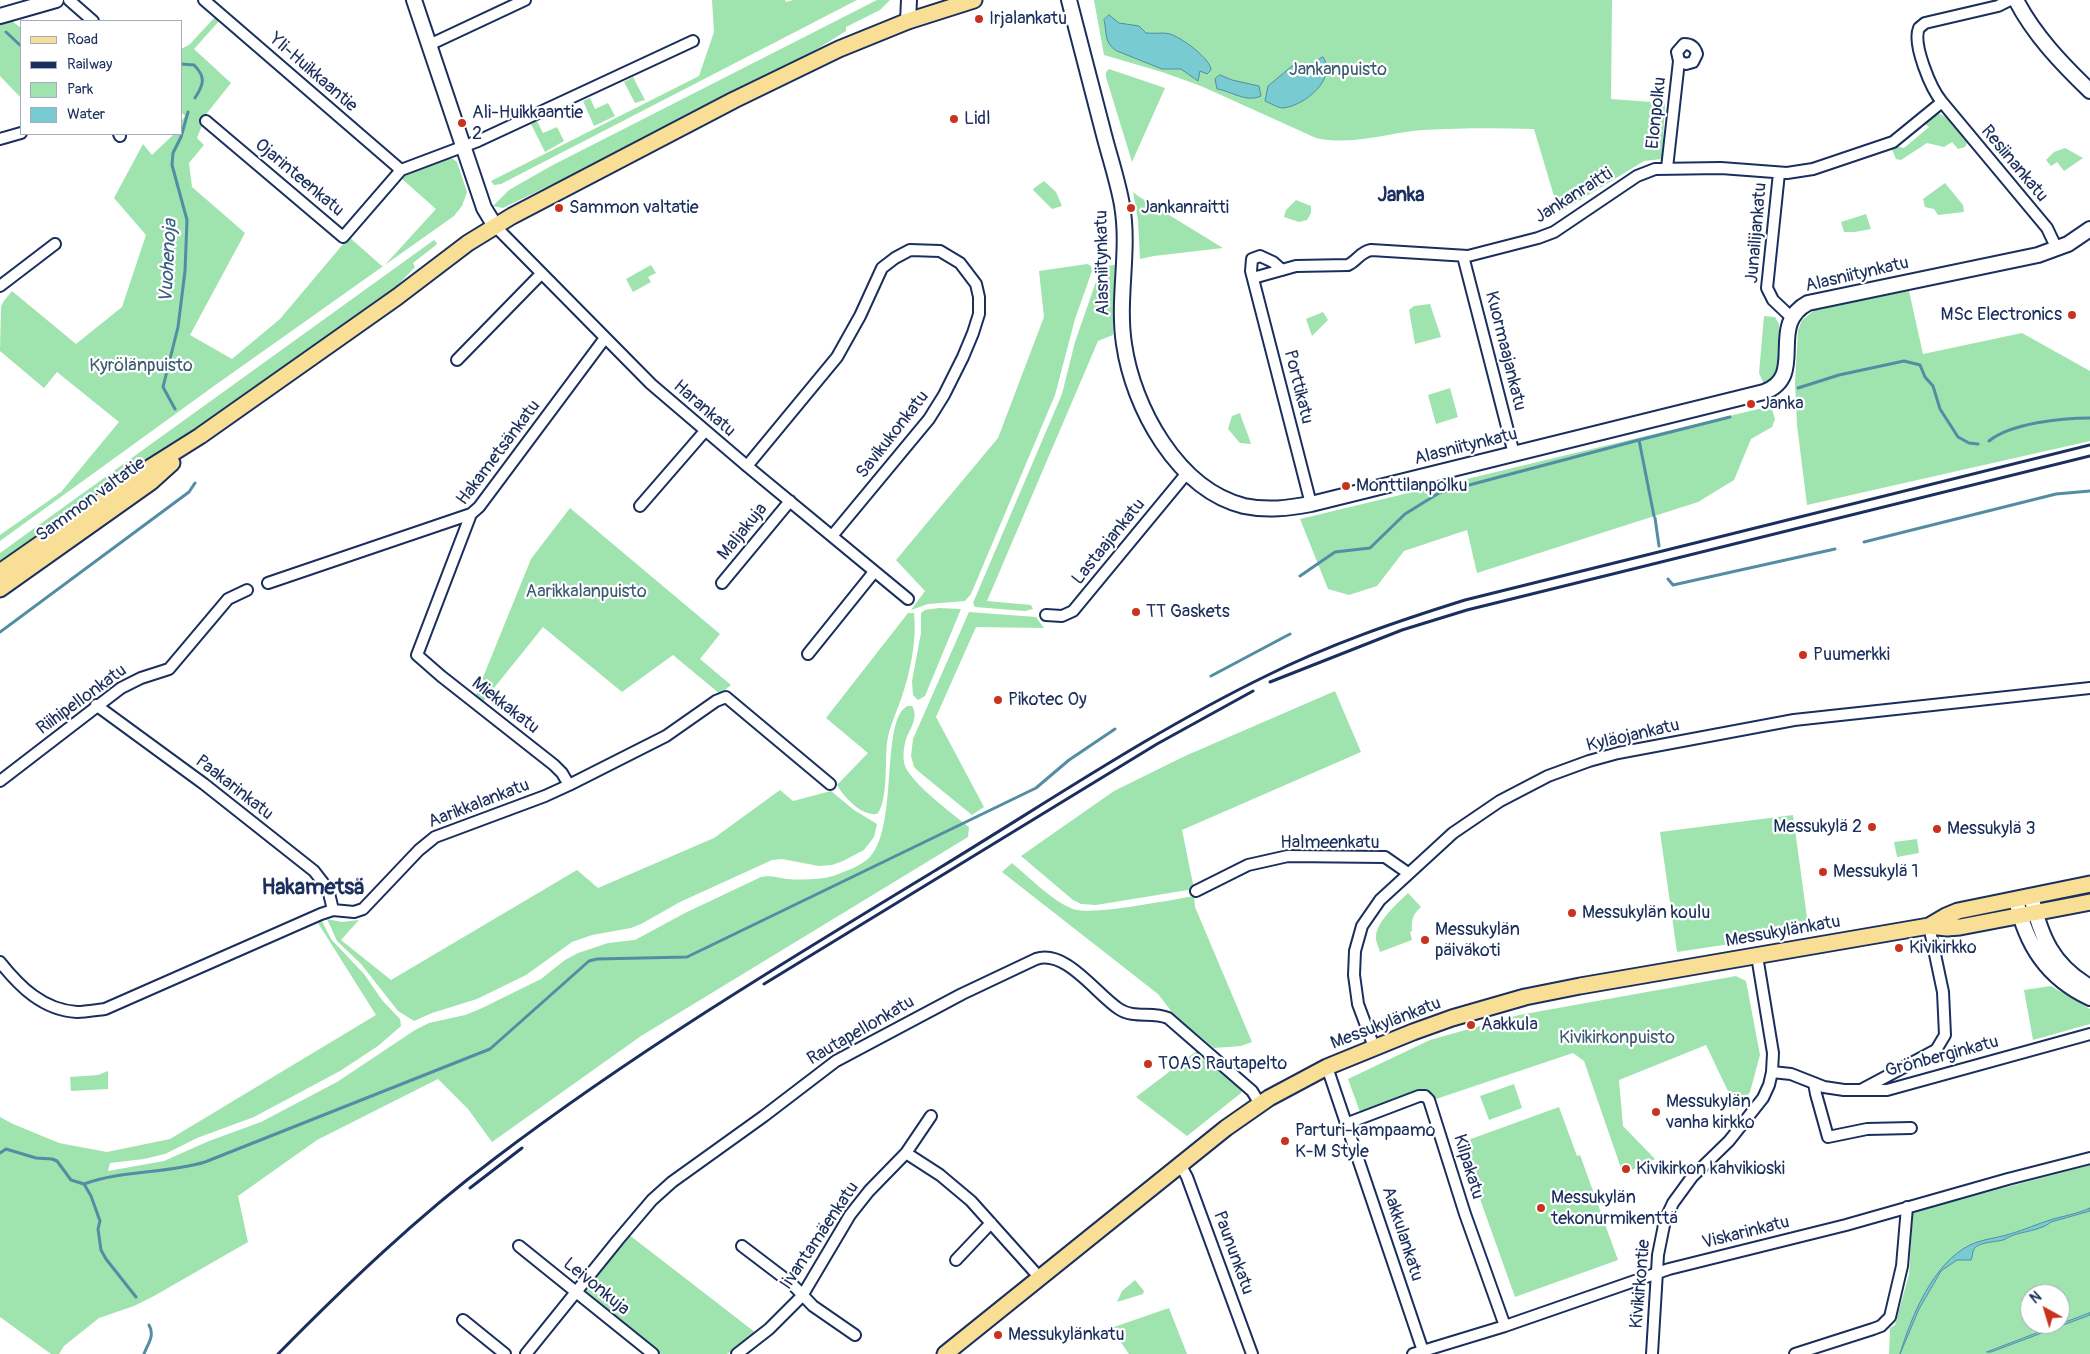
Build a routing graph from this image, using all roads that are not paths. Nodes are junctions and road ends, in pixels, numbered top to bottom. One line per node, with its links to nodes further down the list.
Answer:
1 (56, 0): 11 (street)
2 (69, 0): 12 (street)
3 (204, 0): 24 (street, Yli-Huikkaantie)
4 (414, 0): 15 (street)
5 (525, 0): 15 (street)
6 (910, 0): 13 (street)
7 (974, 0): 13 (main road, Sammon valtatie)
8 (1069, 0): 42 (street, Alasniitynkatu)
9 (2010, 0): 18 (street, Resiinankatu)
10 (2016, 0): 17 (street)
11 (0, 16)
12 (92, 20)
13 (908, 21): 26 (main road, Sammon valtatie)
14 (693, 41): 22 (street, Ojarinteenkatu)
15 (429, 45): 22 (street)
16 (1679, 61): 23 (street, Elonpolku)
17 (2090, 92)
18 (1942, 102): 25 (street, Jankanraitti); 29 (street, Resiinankatu)
19 (206, 121): 24 (street, Ojarinteenkatu)
20 (20, 134): 21 (street)
21 (0, 139)
22 (464, 147): 24 (street, Ojarinteenkatu); 26 (street)
23 (1667, 168): 25 (street, Jankanraitti); 30 (street, Jankanraitti)
24 (401, 170)
25 (1779, 173): 35 (street, Junailijankatu)
26 (495, 226): 32 (street, Harankatu); 39 (main road, Sammon valtatie)
27 (2090, 228): 29 (street, Alasniitynkatu)
28 (55, 244): 34 (street)
29 (2057, 249): 35 (street, Alasniitynkatu)
30 (1464, 256): 31 (street, Jankanraitti); 40 (street, Kuormaajankatu)
31 (1282, 270): 33 (street, Jankanraitti); 33 (street)
32 (541, 274): 36 (street, Harankatu); 37 (street)
33 (1253, 278): 44 (street, Porttikatu)
34 (0, 286)
35 (1791, 317): 40 (street, Alasniitynkatu)
36 (605, 338): 38 (street, Harankatu); 46 (street, Hakametsänkatu)
37 (457, 360)
38 (705, 431): 41 (street, Harankatu); 45 (street)
39 (200, 436): 48 (main road, Sammon valtatie); 52 (main road, Sammon valtatie)
40 (1514, 454): 44 (street, Alasniitynkatu)
41 (747, 466): 43 (street, Harankatu); 47 (street, Savikukonkatu)
42 (1187, 473): 44 (street, Alasniitynkatu); 55 (street, Lastaajankatu)
43 (790, 501): 47 (street, Harankatu); 51 (street, Maljakuja)
44 (1311, 504)
45 (640, 506)
46 (471, 514): 50 (street); 57 (street, Hakametsänkatu)
47 (832, 536): 49 (street, Harankatu)
48 (0, 572)
49 (874, 572): 54 (street, Harankatu); 56 (street)
50 (268, 583)
51 (722, 583)
52 (0, 589)
53 (248, 590): 59 (street, Riihipellonkatu)
54 (908, 599)
55 (1046, 615)
56 (808, 654)
57 (417, 655): 62 (street, Miekkakatu)
58 (2090, 688): 63 (street, Kyläojankatu)
59 (96, 705): 60 (street, Riihipellonkatu); 68 (street, Paakarinkatu)
60 (0, 780)
61 (830, 784): 62 (street, Aarikkalankatu)
62 (569, 785): 68 (street, Aarikkalankatu)
63 (1408, 873): 65 (street, Halmeenkatu); 77 (street, Kyläojankatu)
64 (2090, 884): 66 (main road, Messukylänkatu)
65 (1196, 891)
66 (2024, 898): 69 (street); 70 (street); 71 (main road, Messukylänkatu)
67 (2090, 902): 69 (main road, Messukylänkatu)
68 (333, 910): 73 (street, Aarikkalankatu)
69 (2035, 913): 70 (main road, Messukylänkatu); 74 (street)
70 (2020, 916): 71 (main road, Messukylänkatu); 75 (street)
71 (1929, 926): 72 (main road, Messukylänkatu); 81 (street)
72 (1757, 956): 77 (main road, Messukylänkatu); 79 (street, Kivikirkontie)
73 (0, 962)
74 (2090, 987)
75 (2090, 998)
76 (2090, 1034): 81 (street, Grönberginkatu)
77 (1374, 1047): 78 (main road, Messukylänkatu)
78 (1327, 1067): 82 (main road, Messukylänkatu); 84 (street, Aakkulankatu)
79 (1772, 1072): 80 (street, Grönberginkatu); 94 (street, Kivikirkontie)
80 (1814, 1083): 81 (street, Grönberginkatu); 85 (street)
81 (1860, 1090)
82 (1260, 1104): 88 (main road, Messukylänkatu); 96 (street, Rautapellonkatu)
83 (931, 1116): 86 (street, Iivantamäenkatu)
84 (1348, 1123): 99 (street, Kilpakatu); 102 (street, Aakkulankatu)
85 (1910, 1128)
86 (906, 1152): 90 (street); 97 (street, Iivantamäenkatu)
87 (2090, 1158): 89 (street, Viskarinkatu)
88 (1180, 1164): 95 (main road, Messukylänkatu); 108 (street, Paununkatu)
89 (1907, 1207): 94 (street, Viskarinkatu); 110 (street)
90 (991, 1223): 93 (street); 95 (street)
91 (518, 1246): 96 (street, Leivonkuja)
92 (742, 1246): 97 (street)
93 (956, 1260)
94 (1657, 1273): 99 (street, Viskarinkatu); 109 (street, Kivikirkontie)
95 (1040, 1278): 101 (main road, Messukylänkatu)
96 (576, 1291): 104 (street, Rautapellonkatu); 105 (street, Leivonkuja)
97 (802, 1296): 100 (street); 106 (street, Iivantamäenkatu)
98 (462, 1320): 103 (street)
99 (1505, 1326): 102 (street, Viskarinkatu)
100 (855, 1335)
101 (959, 1349): 107 (main road, Messukylänkatu)
102 (1420, 1353)
103 (505, 1354)
104 (526, 1354)
105 (653, 1354)
106 (737, 1354)
107 (945, 1354)
108 (1252, 1354)
109 (1652, 1354)
110 (1795, 1354)

